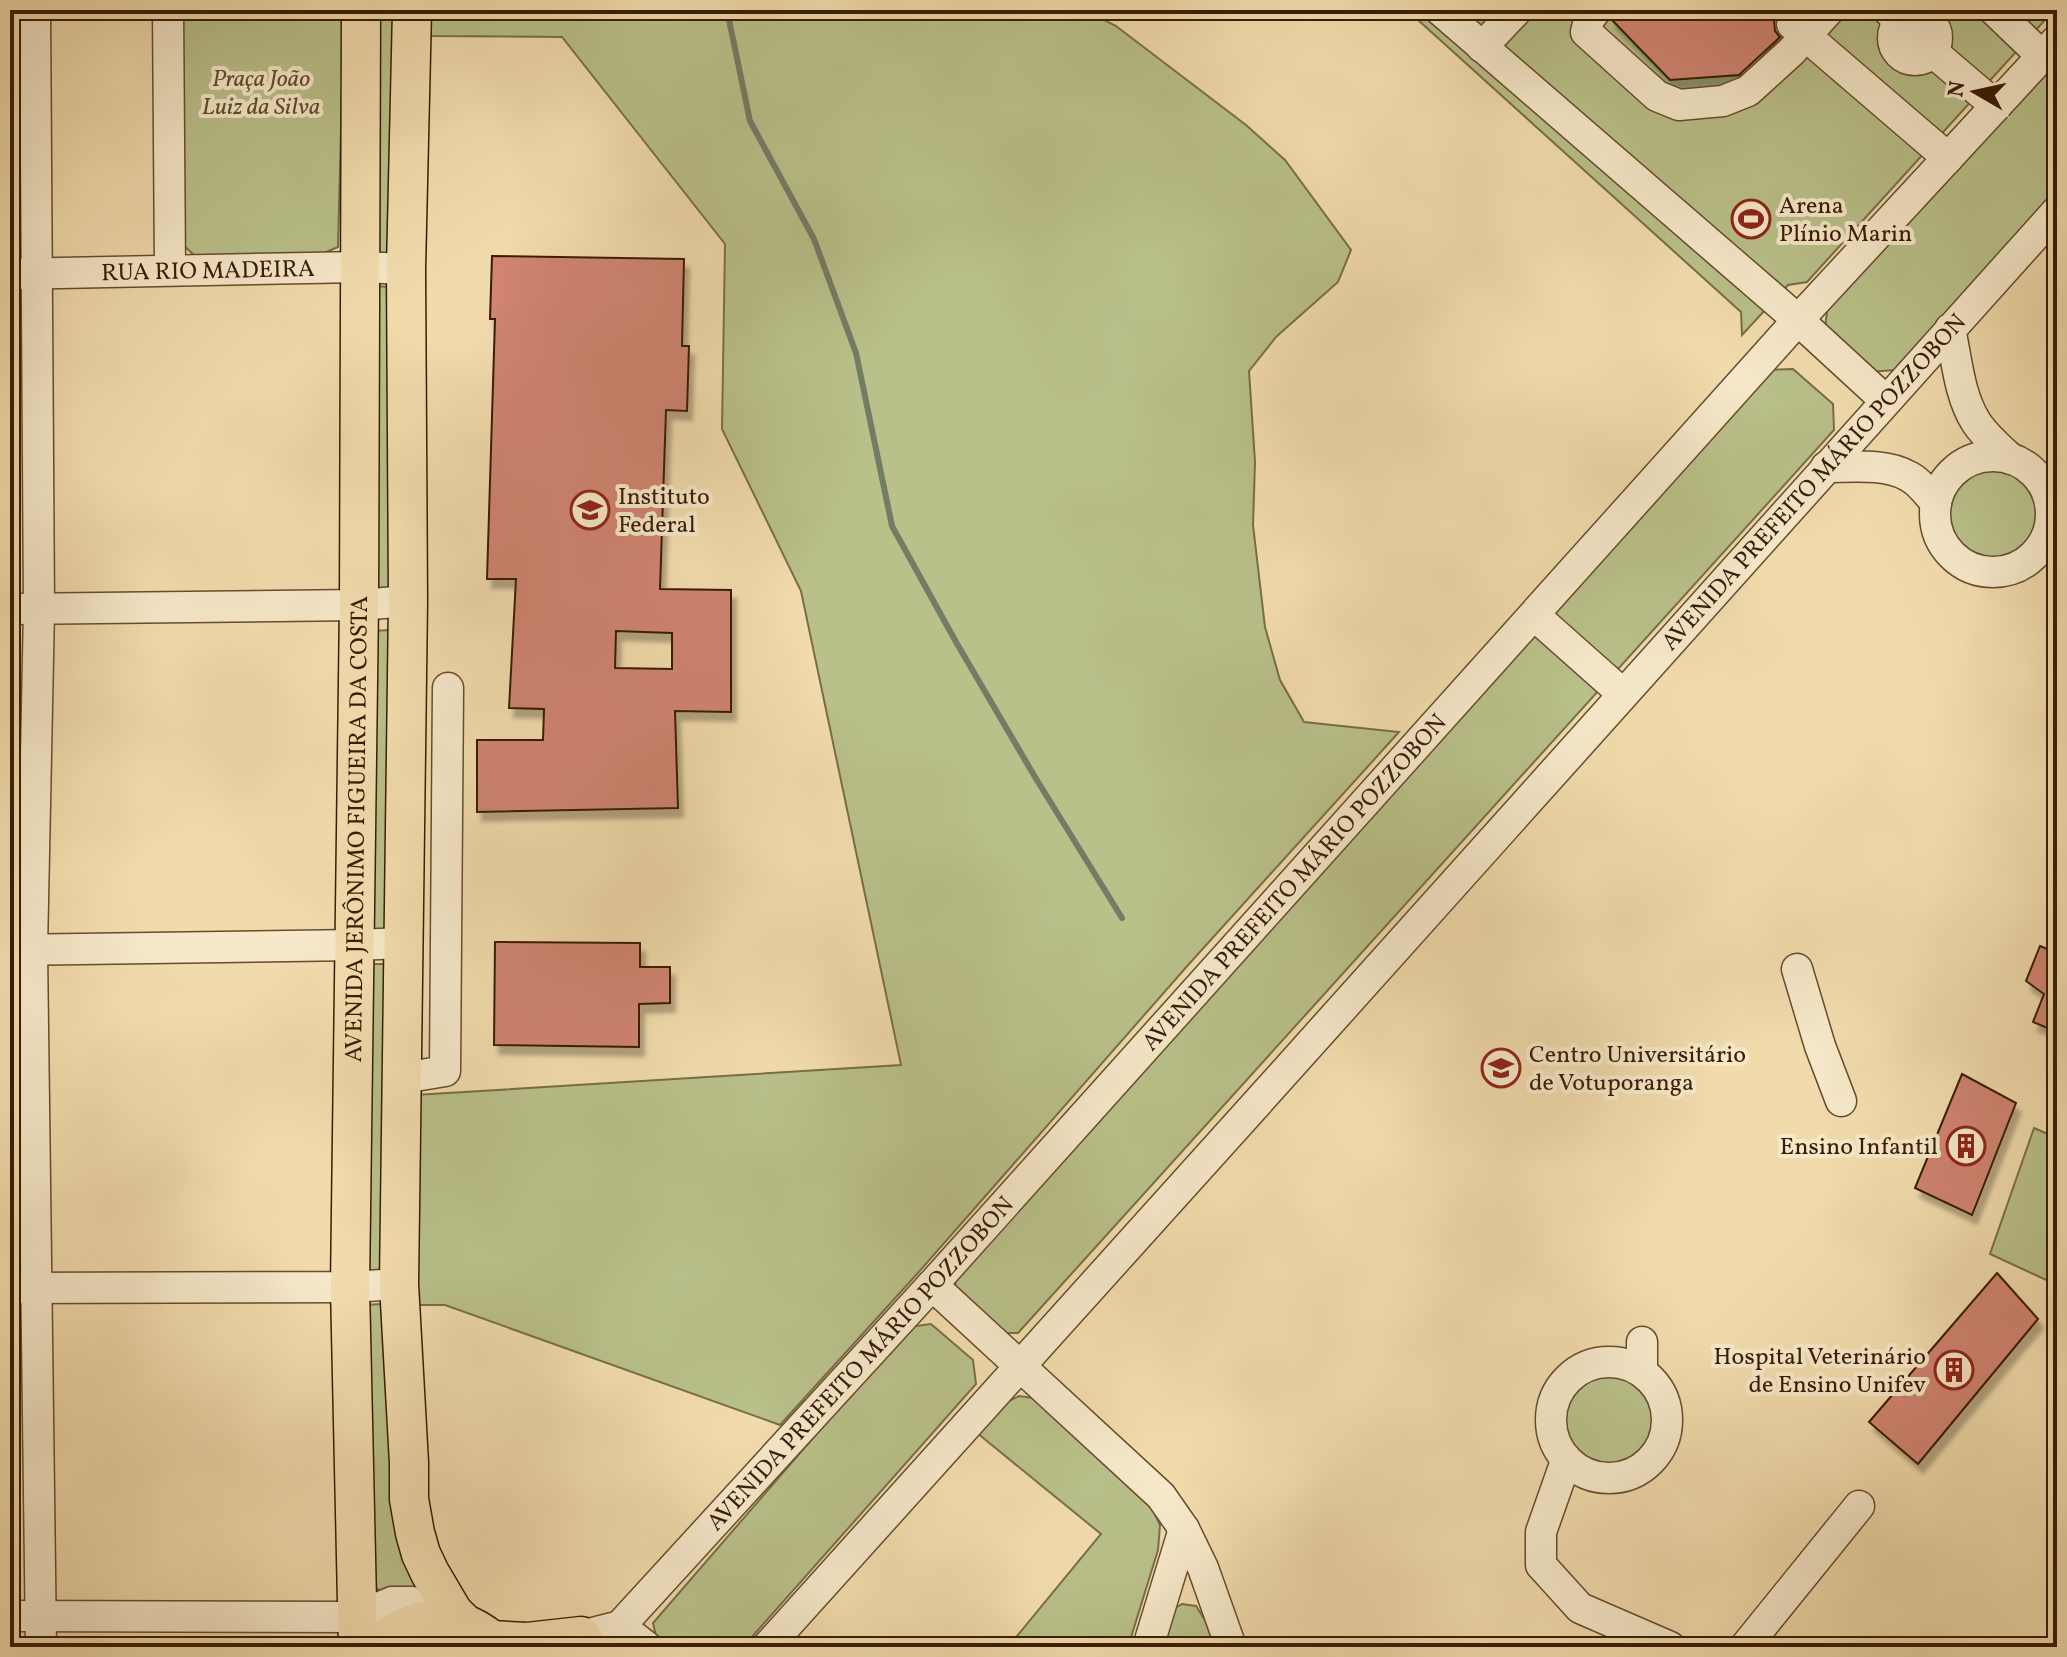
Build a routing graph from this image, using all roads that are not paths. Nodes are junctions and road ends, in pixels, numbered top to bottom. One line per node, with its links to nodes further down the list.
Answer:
1 (35, 10): 21 (street)
2 (168, 10): 19 (street)
3 (361, 10): 18 (main road, AVENIDA JERÔNIMO FIGUEIRA DA COSTA)
4 (412, 10): 20 (main road, AVENIDA JERÔNIMO FIGUEIRA DA COSTA)
5 (1440, 10): 12 (street)
6 (1517, 10): 12 (street)
7 (1596, 10): 11 (street)
8 (1829, 10): 11 (street)
9 (1994, 10): 13 (street)
10 (1914, 29): 14 (street); 15 (street)
11 (1799, 30): 14 (street)
12 (1482, 47): 22 (street)
13 (2050, 48): 15 (street, AVENIDA PREFEITO MÁRIO POZZOBON)
14 (1866, 87): 16 (street)
15 (1996, 106): 16 (street, AVENIDA PREFEITO MÁRIO POZZOBON)
16 (1948, 158): 22 (street, AVENIDA PREFEITO MÁRIO POZZOBON)
17 (2057, 211): 23 (street, AVENIDA PREFEITO MÁRIO POZZOBON)
18 (360, 267): 19 (street, RUA RIO MADEIRA); 20 (street, RUA RIO MADEIRA); 30 (main road, AVENIDA JERÔNIMO FIGUEIRA DA COSTA)
19 (170, 269): 21 (street, RUA RIO MADEIRA)
20 (406, 269): 29 (main road, AVENIDA JERÔNIMO FIGUEIRA DA COSTA)
21 (23, 274): 31 (street)
22 (1798, 320): 24 (street); 32 (street, AVENIDA PREFEITO MÁRIO POZZOBON)
23 (1950, 329): 24 (street, AVENIDA PREFEITO MÁRIO POZZOBON); 25 (street)
24 (1885, 400): 26 (street, AVENIDA PREFEITO MÁRIO POZZOBON)
25 (2011, 459): 27 (street); 28 (street)
26 (1826, 467): 27 (street); 34 (street, AVENIDA PREFEITO MÁRIO POZZOBON)
27 (1936, 503): 28 (street)
28 (2051, 537)
29 (408, 601): 30 (street); 35 (main road, AVENIDA JERÔNIMO FIGUEIRA DA COSTA)
30 (359, 605): 31 (street); 36 (main road, AVENIDA JERÔNIMO FIGUEIRA DA COSTA)
31 (25, 609): 37 (street)
32 (1534, 615): 34 (street); 42 (street, AVENIDA PREFEITO MÁRIO POZZOBON)
33 (448, 688): 39 (street)
34 (1623, 694): 45 (street, AVENIDA PREFEITO MÁRIO POZZOBON)
35 (404, 943): 36 (street); 39 (main road, AVENIDA JERÔNIMO FIGUEIRA DA COSTA)
36 (355, 945): 37 (street); 43 (main road, AVENIDA JERÔNIMO FIGUEIRA DA COSTA)
37 (21, 950): 44 (street)
38 (1797, 969): 40 (street)
39 (402, 1082): 41 (main road, AVENIDA JERÔNIMO FIGUEIRA DA COSTA)
40 (1841, 1101)
41 (399, 1284): 43 (street); 52 (main road, AVENIDA JERÔNIMO FIGUEIRA DA COSTA)
42 (932, 1285): 45 (street); 51 (street, AVENIDA PREFEITO MÁRIO POZZOBON)
43 (350, 1287): 44 (street); 53 (main road, AVENIDA JERÔNIMO FIGUEIRA DA COSTA)
44 (23, 1288): 50 (street)
45 (1021, 1368): 48 (street); 57 (street, AVENIDA PREFEITO MÁRIO POZZOBON)
46 (1566, 1461): 46 (street); 60 (street)
47 (1859, 1506): 61 (street)
48 (1184, 1529): 58 (street); 59 (street)
49 (10, 1616): 50 (street)
50 (42, 1616): 53 (street); 55 (street)
51 (620, 1626): 54 (street); 56 (street)
52 (475, 1632): 53 (main road); 54 (main road)
53 (364, 1637)
54 (584, 1642)
55 (41, 1647)
56 (647, 1647)
57 (767, 1647)
58 (1148, 1647)
59 (1231, 1647)
60 (1670, 1647)
61 (1745, 1647)

